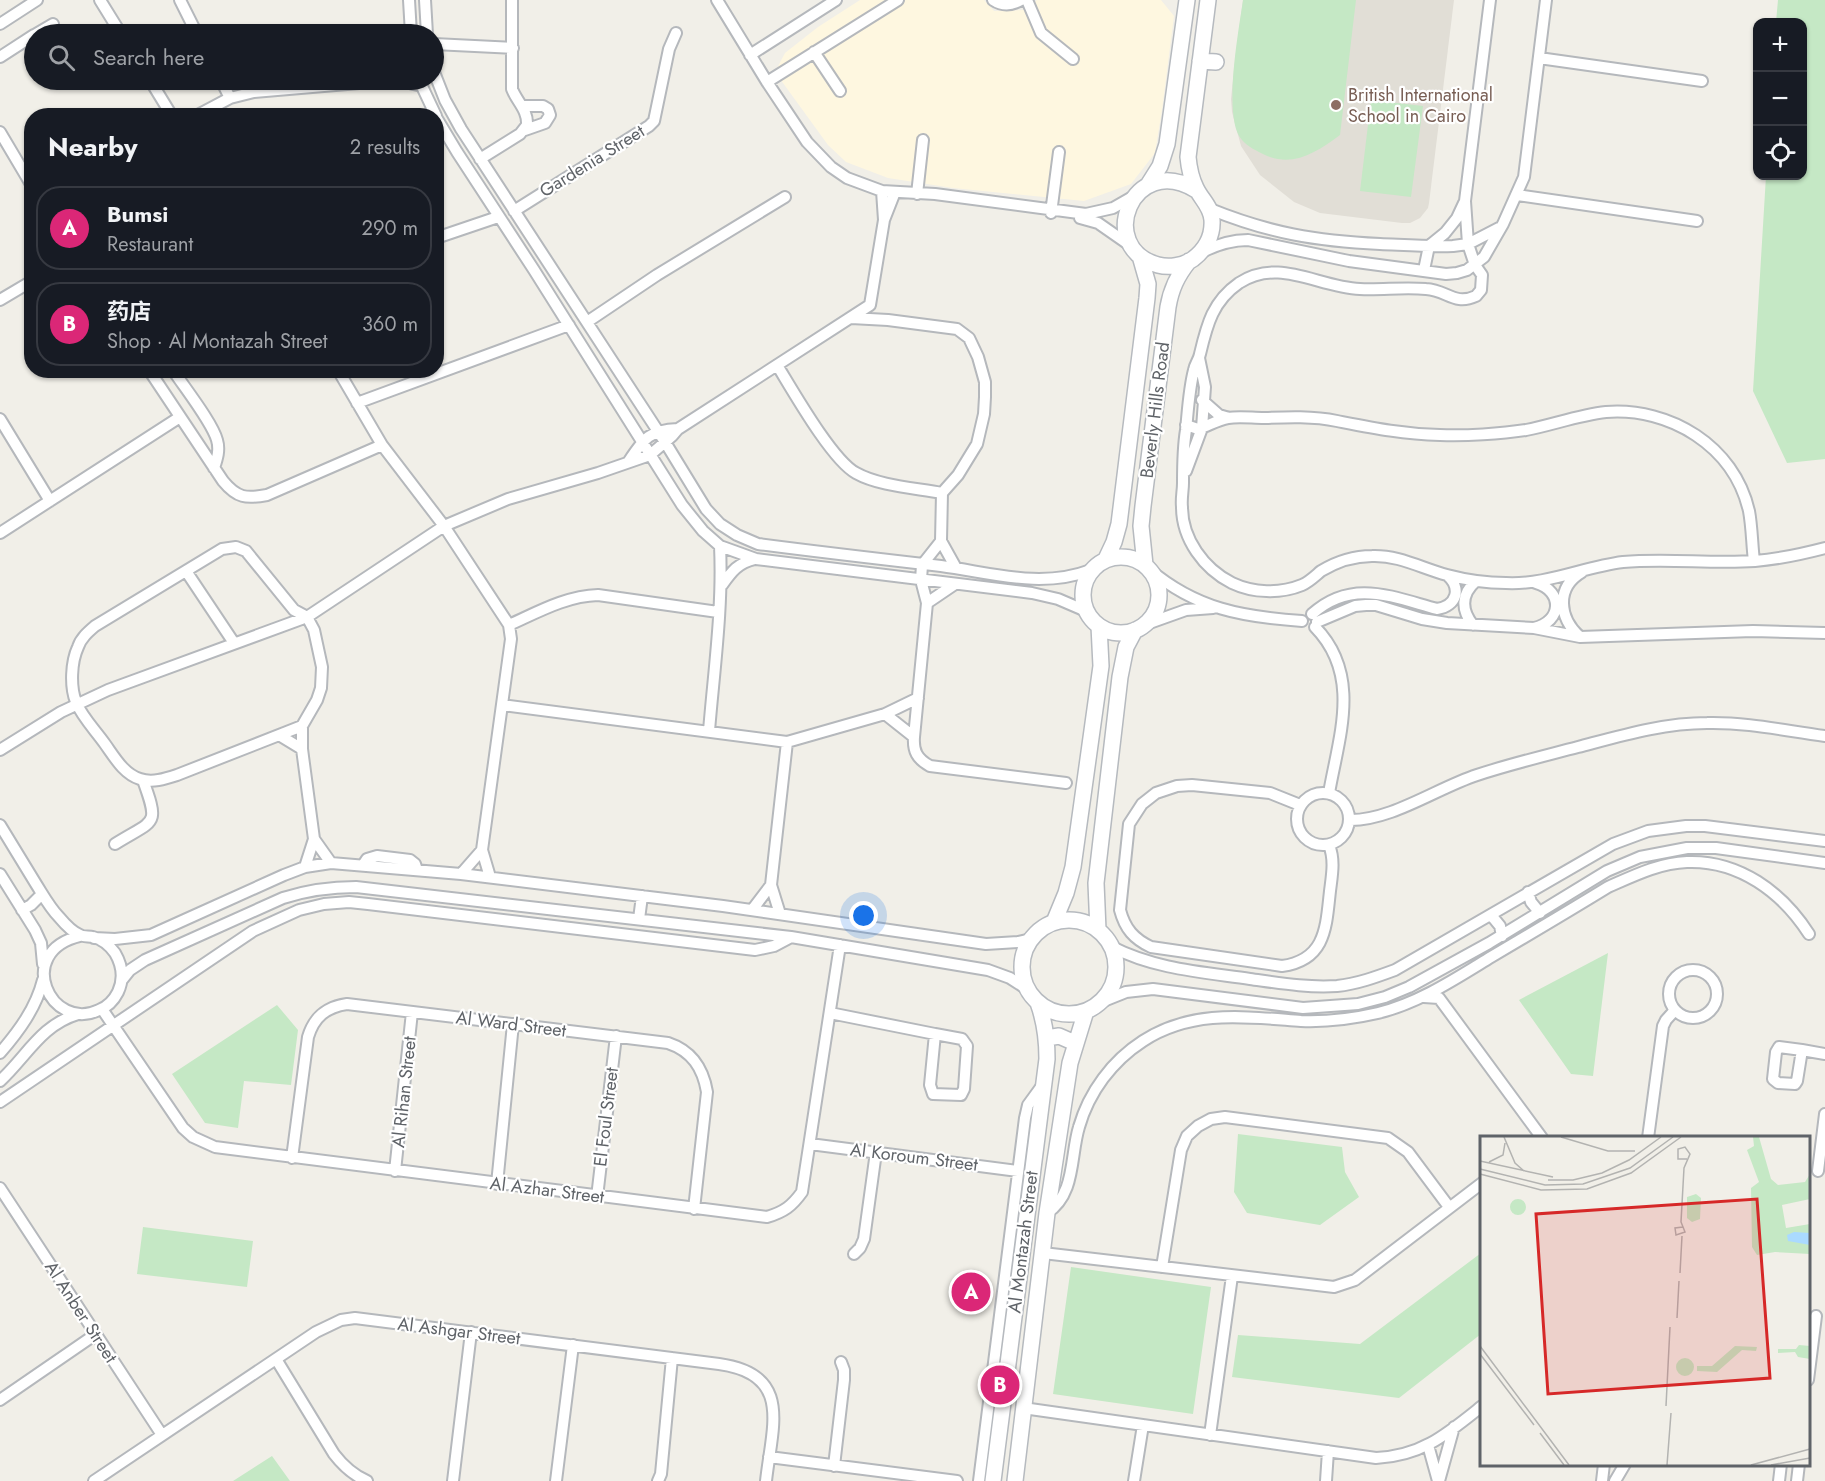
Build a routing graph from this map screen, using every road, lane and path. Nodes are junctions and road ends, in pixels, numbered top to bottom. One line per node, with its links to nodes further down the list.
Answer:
1 (37, 0): 17 (street)
2 (100, 0): 18 (street)
3 (180, 0): 19 (street)
4 (408, 0): 20 (street)
5 (425, 0): 21 (street)
6 (512, 0): 25 (street)
7 (717, 0): 27 (street)
8 (836, 0): 27 (street)
9 (898, 0): 26 (street)
10 (993, 0): 11 (street)
11 (1021, 0)
12 (1028, 0): 29 (street)
13 (1208, 0): 31 (street)
14 (1490, 0): 60 (street)
15 (1546, 0): 30 (street)
16 (1185, 2): 53 (street)
17 (0, 24)
18 (115, 24)
19 (192, 24)
20 (410, 24)
21 (426, 24)
22 (675, 33): 62 (street, Gardenia Street)
23 (24, 42): 28 (street)
24 (444, 45): 25 (street)
25 (513, 48): 42 (street)
26 (818, 50): 34 (street); 35 (street)
27 (750, 55): 34 (street)
28 (0, 57)
29 (1073, 58)
30 (1539, 58): 33 (street); 58 (street)
31 (1200, 61): 32 (street); 54 (street)
32 (1216, 62)
33 (1702, 81)
34 (767, 82): 55 (street)
35 (842, 89)
36 (156, 90): 43 (street)
37 (226, 90): 41 (street)
38 (267, 90): 41 (street)
39 (423, 90): 45 (street)
40 (441, 90): 51 (street)
41 (230, 98): 44 (street)
42 (522, 106): 47 (street); 47 (street)
43 (167, 108)
44 (211, 108)
45 (432, 108)
46 (444, 129): 64 (street)
47 (525, 130): 51 (street)
48 (0, 132): 52 (street)
49 (923, 140): 57 (street)
50 (1059, 152): 63 (street)
51 (480, 159): 62 (street)
52 (24, 172)
53 (1142, 190): 54 (street); 63 (street); 72 (street)
54 (1196, 190): 61 (street)
55 (882, 191): 56 (street); 65 (street)
56 (895, 192): 57 (street); 65 (street)
57 (917, 194): 63 (street)
58 (1517, 195): 66 (street); 67 (street)
59 (785, 197): 84 (street)
60 (1465, 201): 70 (street); 71 (street)
61 (1210, 209): 69 (street); 73 (street)
62 (514, 211): 75 (street)
63 (1051, 211): 72 (street)
64 (498, 217): 68 (street); 77 (street)
65 (884, 220): 81 (street)
66 (1697, 221)
67 (1499, 228): 70 (street); 76 (street)
68 (444, 235)
69 (1352, 243): 71 (street); 74 (street)
70 (1468, 244): 71 (street); 76 (street)
71 (1430, 246): 78 (street)
72 (1135, 251): 73 (street); 119 (street, Beverly Hills Road)
73 (1194, 258): 74 (street); 122 (street, Beverly Hills Road)
74 (1349, 261): 78 (street)
75 (548, 264): 77 (street); 84 (street)
76 (1475, 265): 78 (street); 86 (street)
77 (534, 270): 85 (street)
78 (1424, 270)
79 (24, 286): 80 (street)
80 (0, 300)
81 (870, 305): 82 (street); 83 (street)
82 (850, 318): 83 (street); 87 (street)
83 (888, 320): 110 (street)
84 (587, 322): 102 (street)
85 (569, 325): 88 (street); 103 (street)
86 (1199, 358): 93 (street); 94 (street)
87 (777, 365): 101 (street); 110 (street)
88 (444, 371)
89 (154, 378): 96 (street)
90 (178, 378): 108 (street)
91 (343, 378): 95 (street)
92 (425, 378): 95 (street)
93 (1190, 400): 94 (street); 99 (street)
94 (1205, 401): 97 (street); 100 (street)
95 (357, 403): 105 (street)
96 (180, 417): 108 (street); 111 (street)
97 (1228, 418): 100 (street); 120 (street)
98 (0, 419): 111 (street)
99 (1186, 425): 100 (street); 109 (street)
100 (1202, 428): 109 (street)
101 (678, 429): 102 (street); 104 (street)
102 (657, 431): 103 (street); 104 (street)
103 (642, 441): 106 (street); 107 (street)
104 (665, 442): 106 (street); 115 (street)
105 (382, 445): 108 (street); 112 (street)
106 (650, 455): 107 (street); 116 (street)
107 (629, 461): 112 (street)
108 (214, 468)
109 (1183, 486): 127 (street)
110 (942, 493): 114 (street)
111 (50, 501): 113 (street)
112 (444, 526): 139 (street); 141 (street)
113 (0, 532)
114 (941, 541): 121 (street); 123 (street)
115 (758, 544): 118 (street); 121 (street)
116 (720, 546): 118 (street); 132 (street)
117 (1825, 548): 120 (street)
118 (756, 559): 128 (street); 132 (street)
119 (1106, 559): 122 (street); 124 (street)
120 (1754, 561): 125 (street)
121 (922, 565): 123 (street); 128 (street)
122 (1147, 567): 136 (street); 144 (street)
123 (956, 568): 124 (street)
124 (1091, 570): 137 (street)
125 (1587, 570): 130 (street); 135 (street)
126 (186, 571): 139 (street); 148 (street); 150 (street)
127 (1447, 575): 129 (street); 133 (street)
128 (921, 580): 131 (street); 134 (street)
129 (1476, 581): 130 (street); 133 (street)
130 (1536, 583): 135 (street)
131 (954, 584): 134 (street); 137 (street)
132 (722, 585): 138 (street)
133 (1460, 597): 140 (street); 142 (street)
134 (927, 603): 149 (street)
135 (1560, 606): 145 (street); 147 (street)
136 (1215, 608): 140 (street); 144 (street)
137 (1086, 611): 143 (street)
138 (718, 612): 141 (street); 154 (street)
139 (307, 617): 148 (street); 153 (street)
140 (1315, 621): 142 (street); 163 (street)
141 (509, 625): 151 (street)
142 (1473, 625): 145 (street)
143 (1099, 626): 144 (street); 191 (street)
144 (1139, 627): 192 (street)
145 (1534, 628): 147 (street)
146 (1825, 633): 147 (street)
147 (1580, 637)
148 (234, 643): 150 (street)
149 (918, 698): 152 (street); 157 (street)
150 (77, 704): 160 (street); 161 (street)
151 (502, 705): 154 (street); 171 (street)
152 (885, 714): 157 (street); 158 (street)
153 (302, 726): 155 (street); 159 (street)
154 (709, 731): 158 (street)
155 (279, 735): 159 (street); 161 (street)
156 (1825, 736): 165 (street)
157 (914, 737): 162 (street)
158 (787, 742): 180 (street)
159 (302, 749): 167 (street)
160 (0, 750)
161 (143, 780): 169 (street)
162 (1066, 783)
163 (1329, 794): 164 (street); 165 (street)
164 (1300, 805): 170 (street); 170 (street)
165 (1349, 820): 170 (street)
166 (0, 825): 183 (street)
167 (314, 839): 173 (street); 176 (street)
168 (1825, 841): 182 (street)
169 (116, 844)
170 (1329, 844)
171 (482, 850): 178 (street); 179 (street)
172 (1658, 852): 174 (street); 175 (street); 187 (street)
173 (331, 863): 176 (street); 178 (street)
174 (1823, 864)
175 (1661, 866): 193 (street); 204 (street)
176 (305, 867): 197 (street)
177 (0, 874): 181 (street)
178 (461, 874): 179 (street)
179 (490, 877): 184 (street)
180 (771, 885): 186 (street); 188 (street)
181 (3, 887): 185 (street)
182 (1528, 892): 187 (street); 189 (street)
183 (42, 894): 185 (street); 194 (street)
184 (642, 896): 186 (street); 190 (street)
185 (22, 909): 202 (street)
186 (752, 910): 188 (street)
187 (1540, 913): 195 (street)
188 (780, 914): 198 (street)
189 (1491, 915): 195 (street); 200 (street)
190 (639, 919): 196 (street); 203 (street)
191 (1054, 922): 192 (street); 198 (street)
192 (1098, 930): 200 (street)
193 (1809, 934)
194 (80, 936): 197 (street); 202 (street)
195 (1502, 936): 201 (street)
196 (791, 937): 199 (street); 220 (street)
197 (94, 938): 203 (street)
198 (1031, 939): 206 (street)
199 (840, 945): 206 (street); 216 (street, Al Azhar Street)
200 (1112, 946): 209 (street)
201 (1443, 968): 204 (street); 205 (street)
202 (44, 972): 217 (street); 226 (street)
203 (122, 980): 212 (street)
204 (1444, 985): 207 (street); 208 (street)
205 (1409, 987): 207 (street); 211 (street)
206 (1027, 988): 210 (street)
207 (1420, 996): 208 (street); 218 (street)
208 (1439, 998): 232 (street)
209 (1101, 1002): 211 (street); 214 (street)
210 (1038, 1003): 214 (street); 223 (street, Al Montazah Street)
211 (1276, 1005): 218 (street)
212 (102, 1009): 217 (street); 220 (street, Al Azhar Street)
213 (1675, 1010): 213 (street); 233 (street)
214 (1086, 1011): 224 (street, Al Montazah Street)
215 (412, 1012): 219 (street, Al Ward Street); 236 (street, Al Ward Street); 237 (street, Al Rihan Street)
216 (830, 1013): 221 (street); 234 (street, Al Azhar Street)
217 (78, 1014): 228 (street)
218 (1275, 1018): 247 (street)
219 (513, 1024): 222 (street, Al Ward Street); 240 (street)
220 (113, 1025): 230 (street); 236 (street, Al Azhar Street)
221 (935, 1034): 221 (street)
222 (616, 1036): 243 (street, El Foul Street); 245 (street, Al Ward Street)
223 (1047, 1038): 224 (street); 229 (street, Al Montazah Street)
224 (1075, 1043): 247 (street, Al Montazah Street)
225 (1802, 1050): 227 (street)
226 (0, 1053)
227 (1825, 1053)
228 (0, 1081)
229 (1044, 1083): 238 (street); 246 (street, Al Montazah Street)
230 (0, 1102)
231 (1825, 1114): 239 (street)
232 (1541, 1136)
233 (1648, 1136)
234 (810, 1144): 235 (street, Al Koroum Street); 245 (street, Al Azhar Street)
235 (876, 1152): 238 (street, Al Koroum Street); 249 (street)
236 (292, 1158): 237 (street, Al Azhar Street)
237 (395, 1171): 240 (street, Al Azhar Street)
238 (1018, 1171): 284 (street)
239 (1817, 1171)
240 (497, 1184): 243 (street, Al Azhar Street)
241 (1480, 1184): 244 (street)
242 (0, 1188): 254 (street, Al Anber Street)
243 (597, 1197): 245 (street, Al Azhar Street)
244 (1449, 1207): 250 (street); 251 (street)
245 (694, 1209)
246 (1027, 1210): 247 (street); 269 (street, Al Montazah Street)
247 (1047, 1213): 248 (street, Al Montazah Street)
248 (1043, 1253): 250 (street); 261 (street, Al Montazah Street)
249 (854, 1254)
250 (1162, 1268): 251 (street)
251 (1232, 1276): 265 (street)
252 (1816, 1316): 259 (street)
253 (471, 1332): 255 (street, Al Ashgar Street); 257 (street, Al Ashgar Street); 279 (street)
254 (96, 1334): 260 (street); 266 (street, Al Anber Street)
255 (573, 1345): 256 (street, Al Ashgar Street); 280 (street)
256 (672, 1358): 270 (street, Al Ashgar Street); 281 (street)
257 (276, 1359): 266 (street, Al Ashgar Street); 278 (street)
258 (840, 1362): 272 (street)
259 (1810, 1371)
260 (1, 1397)
261 (1023, 1408): 263 (street); 271 (street, Al Montazah Street)
262 (1480, 1408): 264 (street)
263 (1143, 1425): 265 (street); 287 (street)
264 (1454, 1427): 267 (street); 289 (street)
265 (1210, 1435): 268 (street)
266 (162, 1436): 277 (street, Al Ashgar Street)
267 (1428, 1445): 268 (street); 289 (street)
268 (1328, 1451): 288 (street)
269 (997, 1454): 271 (street); 285 (street, Al Montazah Street)
270 (769, 1457): 272 (street); 282 (street, Al Ashgar Street)
271 (1018, 1457): 286 (street, Al Montazah Street)
272 (834, 1466): 283 (street)
273 (1604, 1466): 290 (street)
274 (1624, 1466): 291 (street)
275 (1781, 1466): 292 (street)
276 (1799, 1466): 293 (street)
277 (94, 1481)
278 (367, 1481)
279 (453, 1481)
280 (556, 1481)
281 (658, 1481)
282 (766, 1481)
283 (957, 1481)
284 (979, 1481)
285 (993, 1481)
286 (1015, 1481)
287 (1134, 1481)
288 (1326, 1481)
289 (1439, 1481)
290 (1602, 1481)
291 (1615, 1481)
292 (1779, 1481)
293 (1797, 1481)

